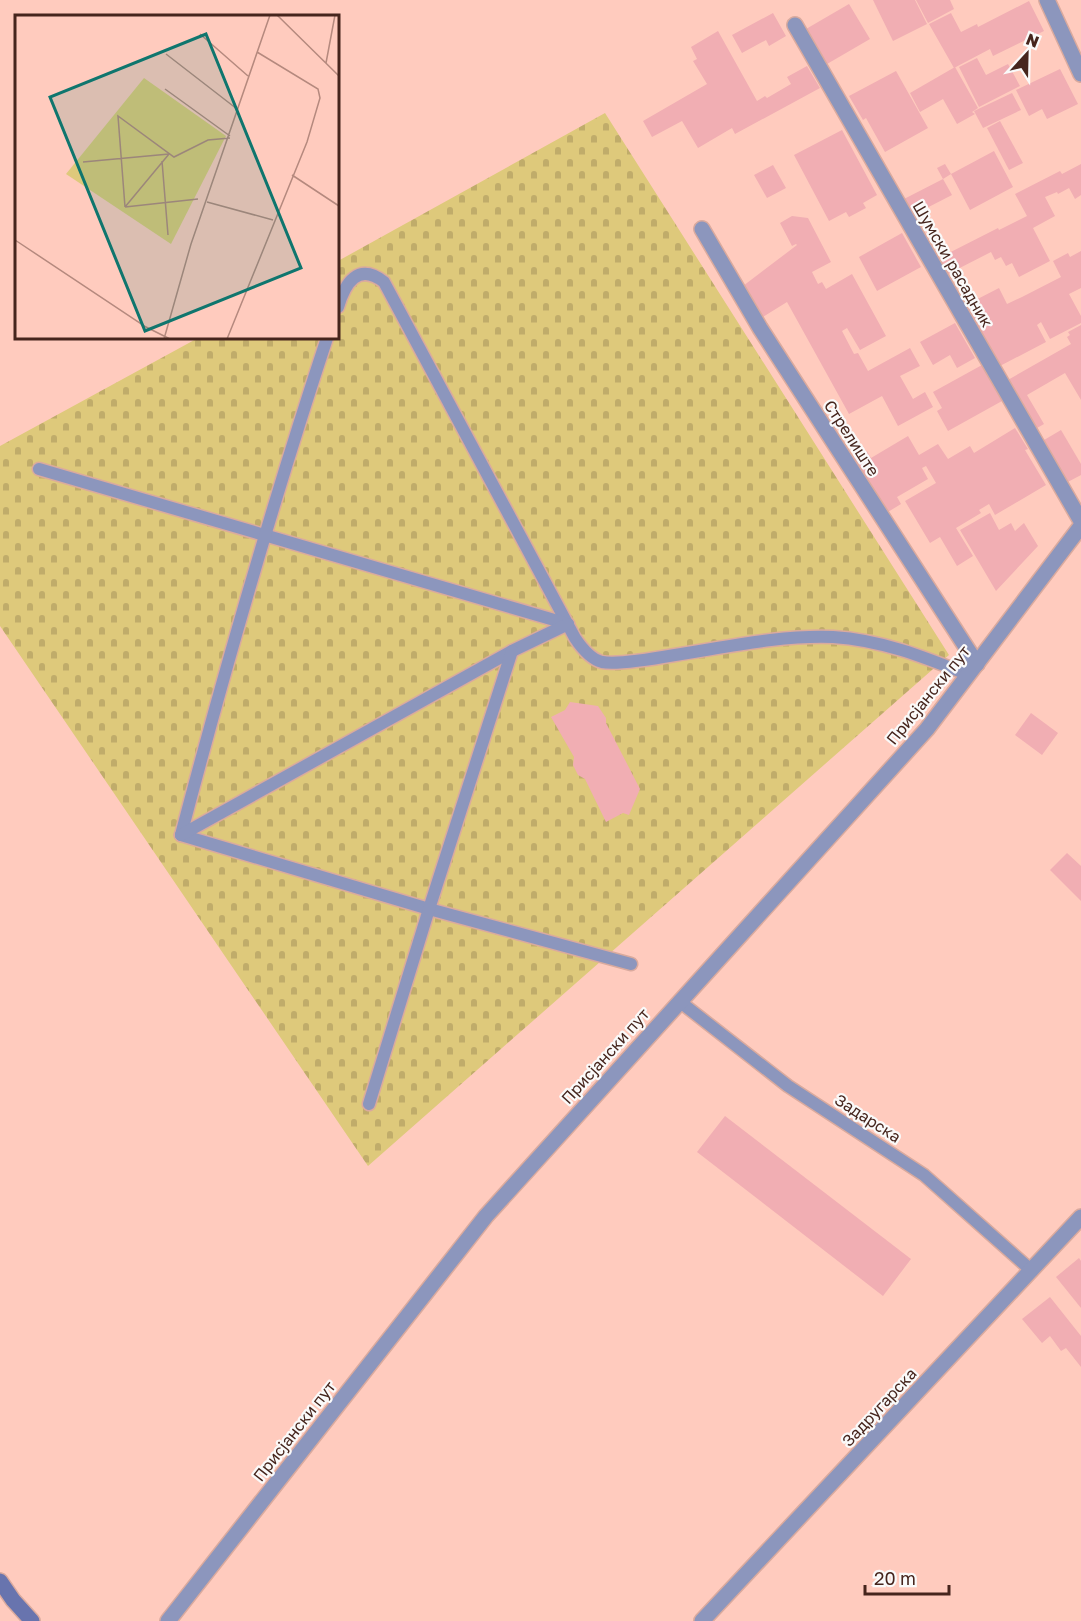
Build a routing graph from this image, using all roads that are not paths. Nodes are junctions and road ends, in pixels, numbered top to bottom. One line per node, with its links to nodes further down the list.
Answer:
1 (1047, 0): 3 (street)
2 (795, 25): 8 (street, Шумски расадник)
3 (1081, 74)
4 (702, 229): 13 (street, Стрелиште)
5 (339, 304): 11 (lane)
6 (327, 339): 10 (lane)
7 (39, 469): 10 (lane)
8 (1081, 521)
9 (1081, 526): 13 (street, Присјански пут)
10 (265, 533): 11 (lane); 14 (lane)
11 (568, 624): 12 (lane); 13 (lane)
12 (512, 651): 14 (lane); 15 (lane)
13 (973, 670): 17 (street, Присјански пут)
14 (181, 835): 15 (lane)
15 (429, 909): 16 (lane); 18 (lane)
16 (631, 964)
17 (679, 1001): 20 (lane, Задарска); 23 (street, Присјански пут)
18 (369, 1104)
19 (1081, 1217): 20 (street, Задругарска)
20 (1032, 1271): 24 (street, Задругарска)
21 (0, 1581): 22 (main road)
22 (32, 1621)
23 (168, 1621)
24 (702, 1621)

